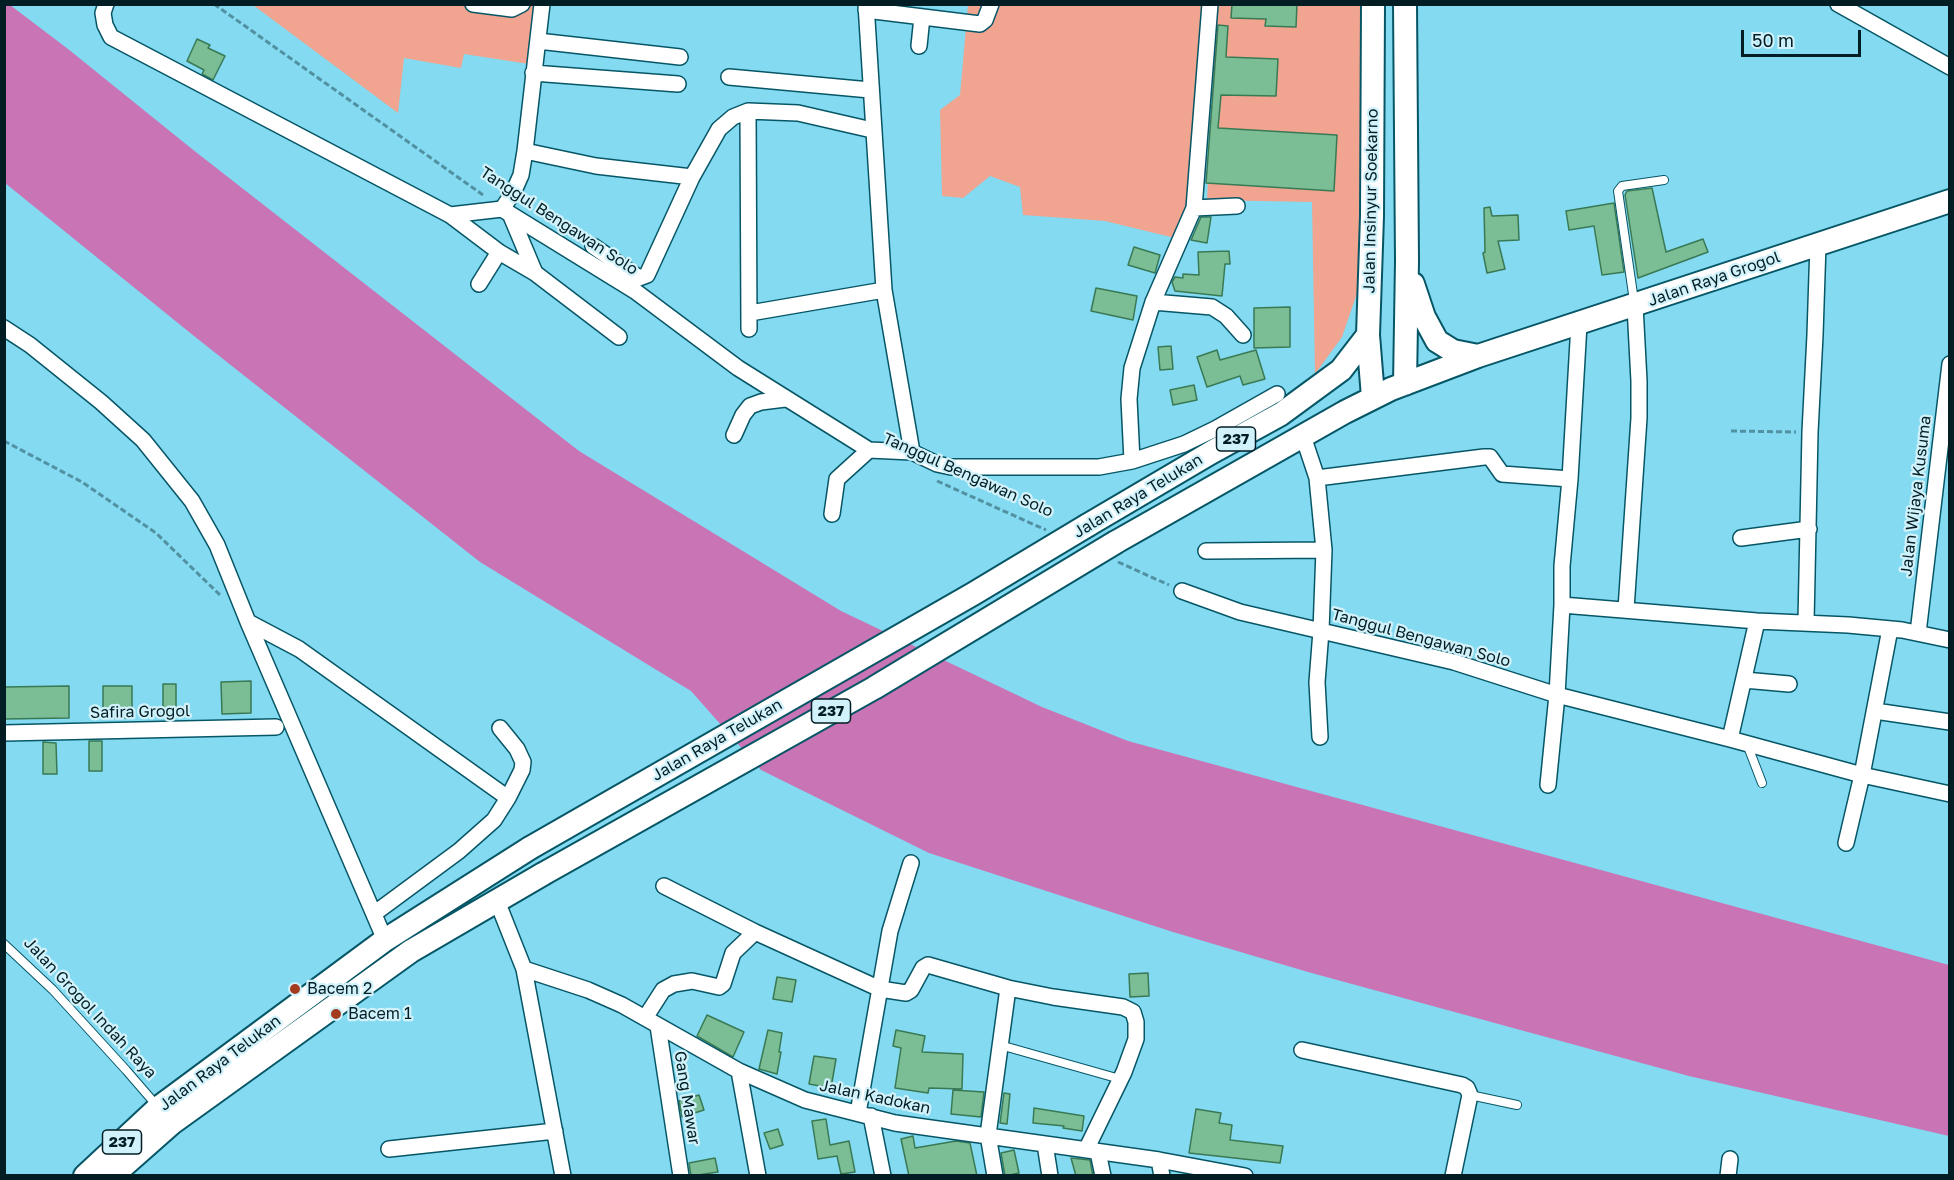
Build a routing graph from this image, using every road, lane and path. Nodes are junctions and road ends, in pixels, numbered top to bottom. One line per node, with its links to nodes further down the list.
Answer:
1 (106, 4): 30 (street)
2 (214, 4): 29 (path, Tanggul Bengawan Solo)
3 (473, 4): 4 (street)
4 (522, 4)
5 (542, 4): 13 (street)
6 (991, 4): 12 (street)
7 (1210, 4): 28 (street)
8 (1838, 4): 16 (street)
9 (866, 7): 12 (street); 20 (street)
10 (1405, 12): 11 (main road); 34 (main road, Jalan Insinyur Soekarno)
11 (1373, 13): 45 (main road, Jalan Insinyur Soekarno)
12 (922, 17): 14 (street)
13 (538, 42): 15 (street); 17 (street)
14 (919, 46)
15 (680, 57)
16 (1950, 68)
17 (533, 73): 19 (street); 23 (street)
18 (729, 77): 20 (street)
19 (678, 84)
20 (870, 90): 22 (street)
21 (748, 111): 22 (street); 24 (street); 40 (street)
22 (872, 130): 37 (street)
23 (525, 151): 24 (street); 29 (street)
24 (692, 177): 32 (street)
25 (1664, 180): 39 (lane)
26 (1950, 201): 31 (main road, Jalan Raya Grogol)
27 (1237, 207): 28 (street)
28 (1194, 208): 38 (street)
29 (507, 212): 30 (street); 35 (street); 52 (street, Tanggul Bengawan Solo)
30 (450, 215): 33 (street)
31 (1818, 244): 39 (main road, Jalan Raya Grogol); 54 (street)
32 (593, 246)
33 (499, 252): 35 (street); 36 (street)
34 (1407, 261): 47 (main road); 49 (main road, Jalan Insinyur Soekarno)
35 (535, 273): 46 (street)
36 (479, 284)
37 (884, 290): 40 (street); 59 (street)
38 (1153, 302): 44 (street); 60 (street)
39 (1635, 306): 41 (main road, Jalan Raya Grogol); 73 (street)
40 (750, 313): 43 (street)
41 (1579, 324): 47 (main road, Jalan Raya Grogol); 63 (street)
42 (4, 328): 74 (street)
43 (749, 329)
44 (1243, 335)
45 (1368, 335): 51 (main road, Jalan Insinyur Soekarno); 103 (main road, Jalan Raya Telukan / 237, bridge)
46 (619, 337)
47 (1478, 356): 49 (main road, Jalan Raya Grogol)
48 (1950, 364): 79 (street, Jalan Wijaya Kusuma)
49 (1405, 384): 51 (main road, Jalan Raya Telukan)
50 (1277, 394): 60 (street)
51 (1372, 397): 56 (main road, Jalan Raya Telukan / 237)
52 (785, 399): 55 (street); 58 (street, Tanggul Bengawan Solo)
53 (1731, 431): 54 (path)
54 (1810, 432): 65 (street)
55 (734, 435)
56 (1303, 436): 61 (street); 70 (main road, Jalan Raya Telukan / 237)
57 (4, 441): 74 (path)
58 (869, 450): 59 (street); 64 (street)
59 (912, 452): 60 (street)
60 (1132, 461)
61 (1317, 478): 63 (street); 68 (street)
62 (934, 479): 66 (path, Tanggul Bengawan Solo)
63 (1570, 479): 72 (street)
64 (832, 514)
65 (1809, 529): 67 (street); 76 (street)
66 (1052, 532)
67 (1741, 538)
68 (1324, 550): 69 (street); 78 (street)
69 (1206, 551)
70 (1116, 552): 71 (path); 100 (main road, Jalan Raya Telukan / 237, bridge)
71 (1182, 591): 78 (street, Tanggul Bengawan Solo)
72 (1562, 605): 73 (street); 83 (street)
73 (1626, 609): 75 (street)
74 (247, 619): 96 (street); 101 (street)
75 (1758, 621): 76 (street); 81 (street)
76 (1806, 622): 77 (street)
77 (1890, 628): 79 (street); 84 (street)
78 (1321, 631): 83 (street, Tanggul Bengawan Solo); 89 (street)
79 (1918, 633): 80 (street)
80 (1950, 640)
81 (1744, 680): 82 (street); 90 (street)
82 (1789, 684)
83 (1557, 695): 90 (street, Tanggul Bengawan Solo); 94 (street)
84 (1875, 711): 85 (street); 92 (street)
85 (1950, 722)
86 (276, 728): 88 (street, Safira Grogol)
87 (500, 728): 96 (street)
88 (4, 733)
89 (1320, 737)
90 (1730, 739): 91 (street, Tanggul Bengawan Solo)
91 (1747, 744): 92 (street, Tanggul Bengawan Solo); 93 (lane)
92 (1862, 775): 95 (street, Tanggul Bengawan Solo); 97 (street)
93 (1762, 783)
94 (1548, 785)
95 (1950, 794)
96 (508, 798): 101 (street)
97 (1846, 843)
98 (911, 862): 107 (street)
99 (664, 886): 102 (street)
100 (496, 901): 105 (street); 116 (main road, Jalan Raya Telukan / 237)
101 (375, 913): 103 (street)
102 (755, 932): 107 (street); 108 (street)
103 (385, 940): 116 (main road, Jalan Raya Telukan / 237)
104 (4, 944): 116 (lane, Jalan Grogol Indah Raya)
105 (524, 969): 108 (street, Jalan Kadokan); 117 (street)
106 (1008, 988): 107 (street); 109 (street); 112 (street)
107 (880, 989): 115 (street)
108 (651, 1022): 111 (street, Jalan Kadokan); 127 (street, Gang Mawar)
109 (1000, 1045): 112 (lane); 118 (street)
110 (1302, 1050): 113 (street)
111 (739, 1071): 115 (street, Jalan Kadokan); 128 (street)
112 (1120, 1079): 121 (street)
113 (1470, 1095): 114 (lane); 134 (street)
114 (1517, 1105)
115 (865, 1114): 118 (street, Jalan Kadokan); 129 (street)
116 (165, 1116): 124 (main road, Jalan Raya Telukan / 237); 125 (main road, Jalan Raya Telukan / 237)
117 (555, 1131): 120 (street); 126 (street)
118 (988, 1135): 119 (street, Jalan Kadokan); 130 (street)
119 (1045, 1144): 121 (street, Jalan Kadokan); 131 (street)
120 (388, 1149)
121 (1092, 1151): 123 (street, Jalan Kadokan); 132 (street)
122 (1730, 1159): 135 (street)
123 (1161, 1168): 133 (street, Jalan Kadokan)
124 (85, 1176)
125 (112, 1176)
126 (563, 1176)
127 (681, 1176)
128 (758, 1176)
129 (883, 1176)
130 (995, 1176)
131 (1050, 1176)
132 (1103, 1176)
133 (1245, 1176)
134 (1453, 1176)
135 (1728, 1176)

